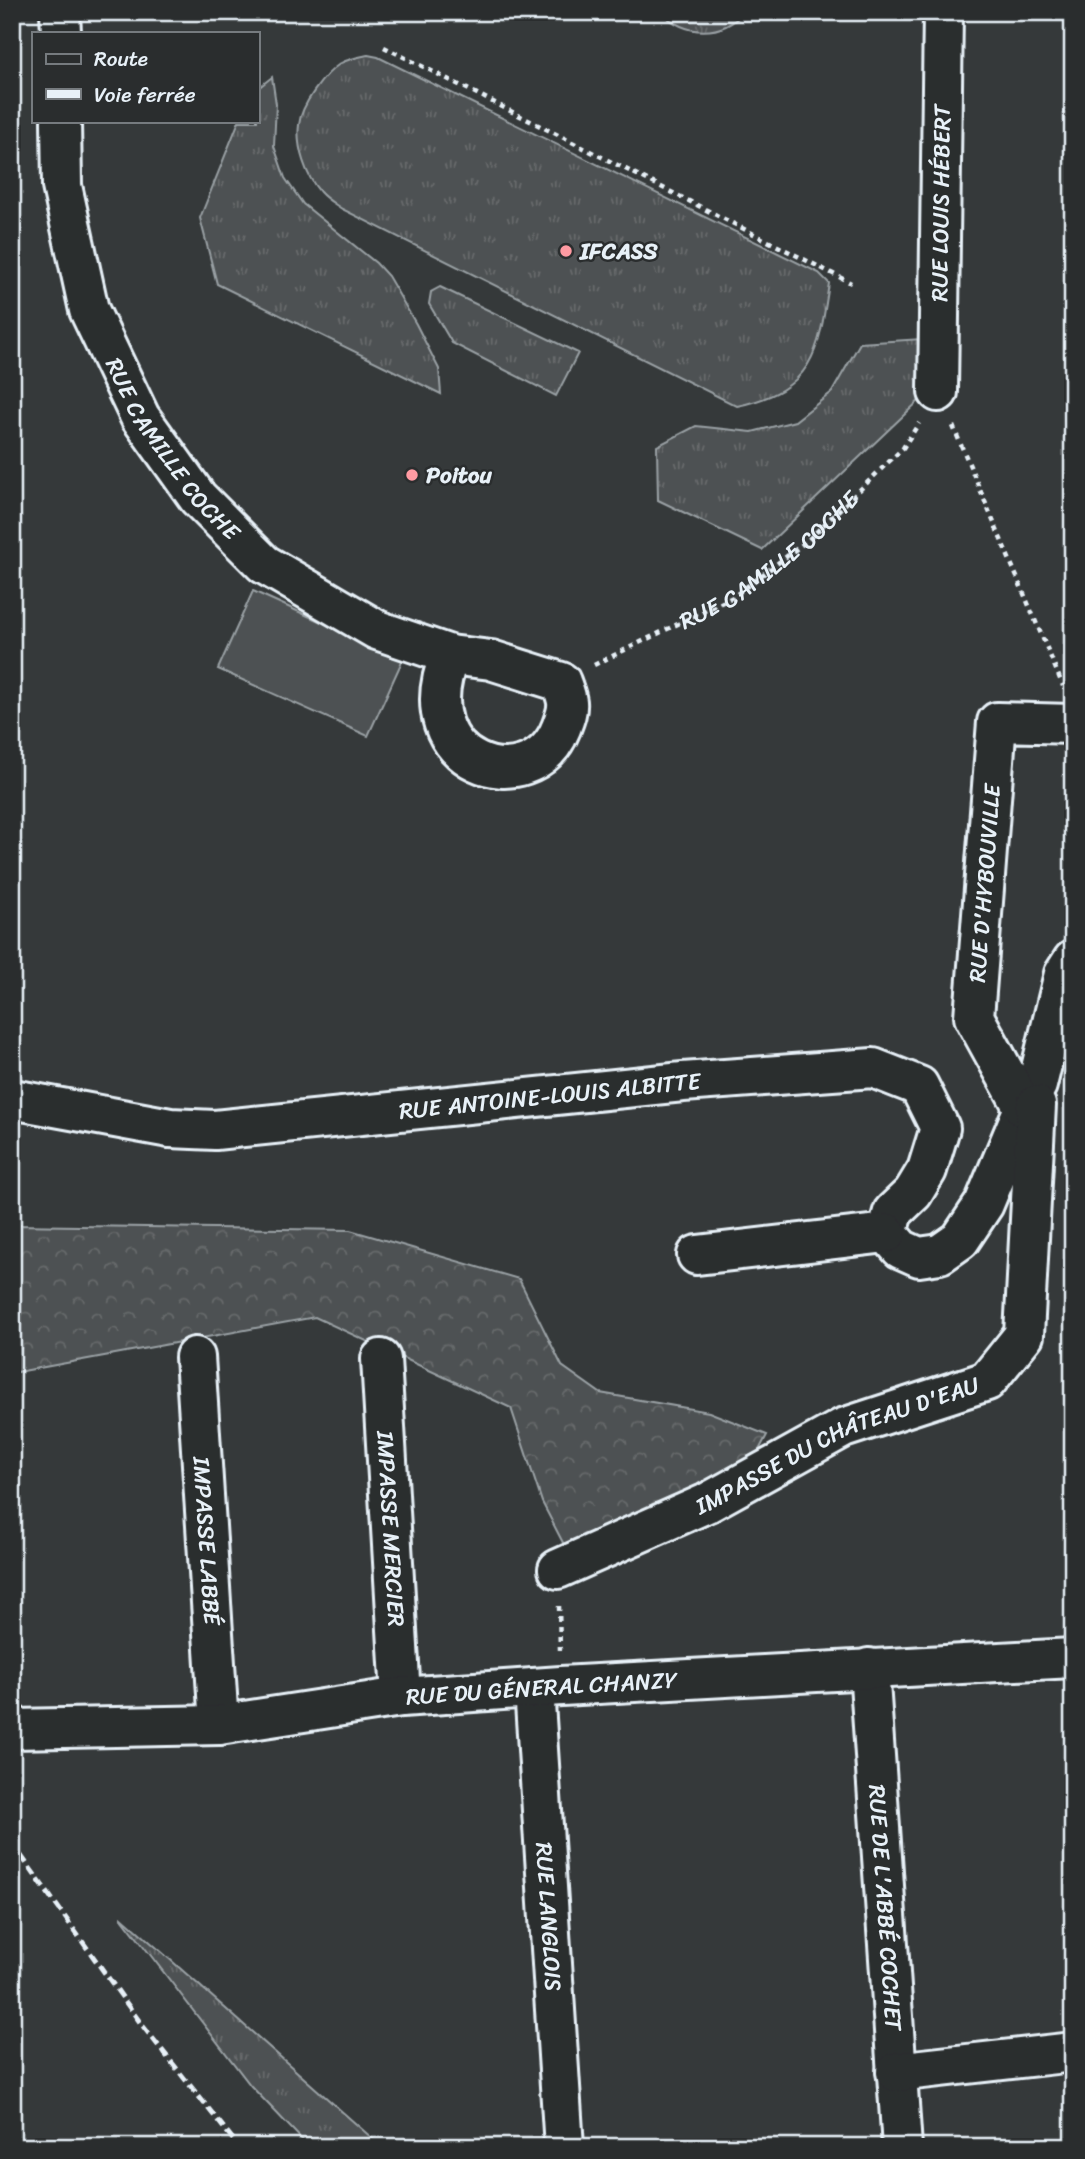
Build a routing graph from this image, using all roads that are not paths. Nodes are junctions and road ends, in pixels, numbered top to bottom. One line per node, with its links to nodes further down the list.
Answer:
1 (60, 12): 3 (street)
2 (943, 12): 5 (street, RUE LOUIS HÉBERT)
3 (61, 32)
4 (61, 122): 6 (street, RUE CAMILLE COCHE)
5 (938, 392)
6 (450, 655): 6 (street, RUE CAMILLE COCHE)
7 (1070, 710): 9 (street, RUE D'HYBOUVILLE)
8 (1073, 960): 9 (street)
9 (1030, 1097): 11 (street); 15 (street, IMPASSE DU CHÂTEAU D'EAU)
10 (12, 1099): 11 (street, RUE ANTOINE-LOUIS ALBITTE)
11 (887, 1233): 12 (street)
12 (697, 1255)
13 (195, 1357): 20 (street, IMPASSE LABBÉ)
14 (381, 1359): 19 (street, IMPASSE MERCIER)
15 (558, 1569)
16 (1073, 1658): 17 (street, RUE DU GÉNERAL CHANZY)
17 (869, 1668): 18 (street, RUE DU GÉNERAL CHANZY); 23 (street, RUE DE L'ABBÉ COCHET)
18 (547, 1687): 19 (street, RUE DU GÉNERAL CHANZY); 24 (street, RUE LANGLOIS)
19 (401, 1698): 20 (street, RUE DU GÉNERAL CHANZY)
20 (219, 1725): 21 (street, RUE DU GÉNERAL CHANZY)
21 (12, 1729)
22 (1073, 2052): 23 (street)
23 (897, 2072): 25 (street, RUE DE L'ABBÉ COCHET)
24 (564, 2147)
25 (902, 2147)

